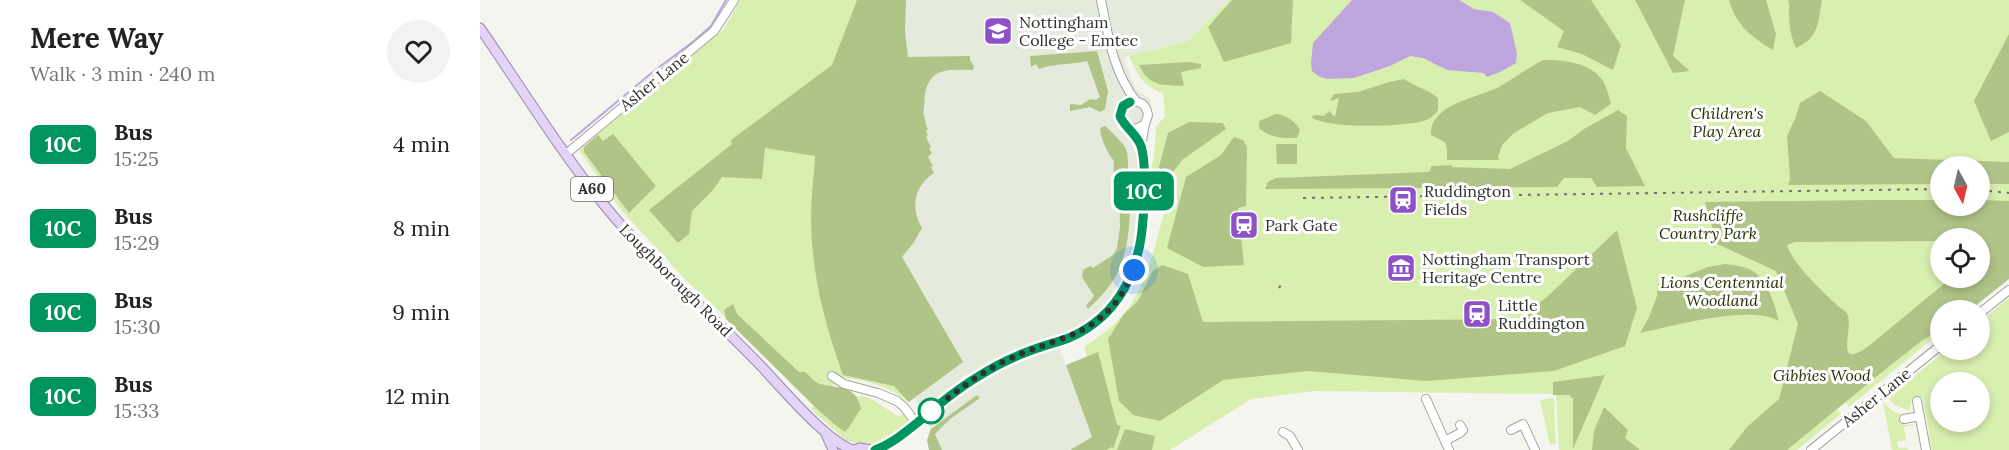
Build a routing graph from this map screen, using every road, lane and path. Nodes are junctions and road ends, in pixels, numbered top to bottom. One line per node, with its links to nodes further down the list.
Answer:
1 (734, 0): 10 (street, Asher Lane)
2 (1101, 0): 4 (street)
3 (480, 28): 10 (main road, Loughborough Road / A60)
4 (1123, 81): 5 (street); 6 (street)
5 (1136, 101): 6 (street); 7 (street)
6 (1123, 106): 8 (street)
7 (1144, 124): 8 (street); 9 (street)
8 (1131, 128): 9 (street)
9 (1141, 146): 19 (street)
10 (566, 154): 22 (main road, Loughborough Road / A60)
11 (2009, 290): 12 (street)
12 (1990, 306)
13 (1930, 354): 33 (street, Asher Lane)
14 (832, 376): 19 (street)
15 (1426, 399): 25 (street)
16 (1917, 401): 17 (street)
17 (1920, 416): 18 (street); 34 (street)
18 (1904, 419)
19 (916, 423): 24 (street)
20 (1460, 425): 25 (street)
21 (1511, 430): 32 (street)
22 (825, 432): 26 (main road, Loughborough Road / A60); 27 (main road, Loughborough Road / A60)
23 (1283, 432): 30 (street)
24 (900, 438): 28 (street); 29 (street)
25 (1445, 441): 31 (street)
26 (833, 450)
27 (854, 450): 28 (main road, A60)
28 (874, 450)
29 (892, 450)
30 (1298, 450)
31 (1449, 450)
32 (1535, 450)
33 (1811, 450)
34 (1926, 450)

